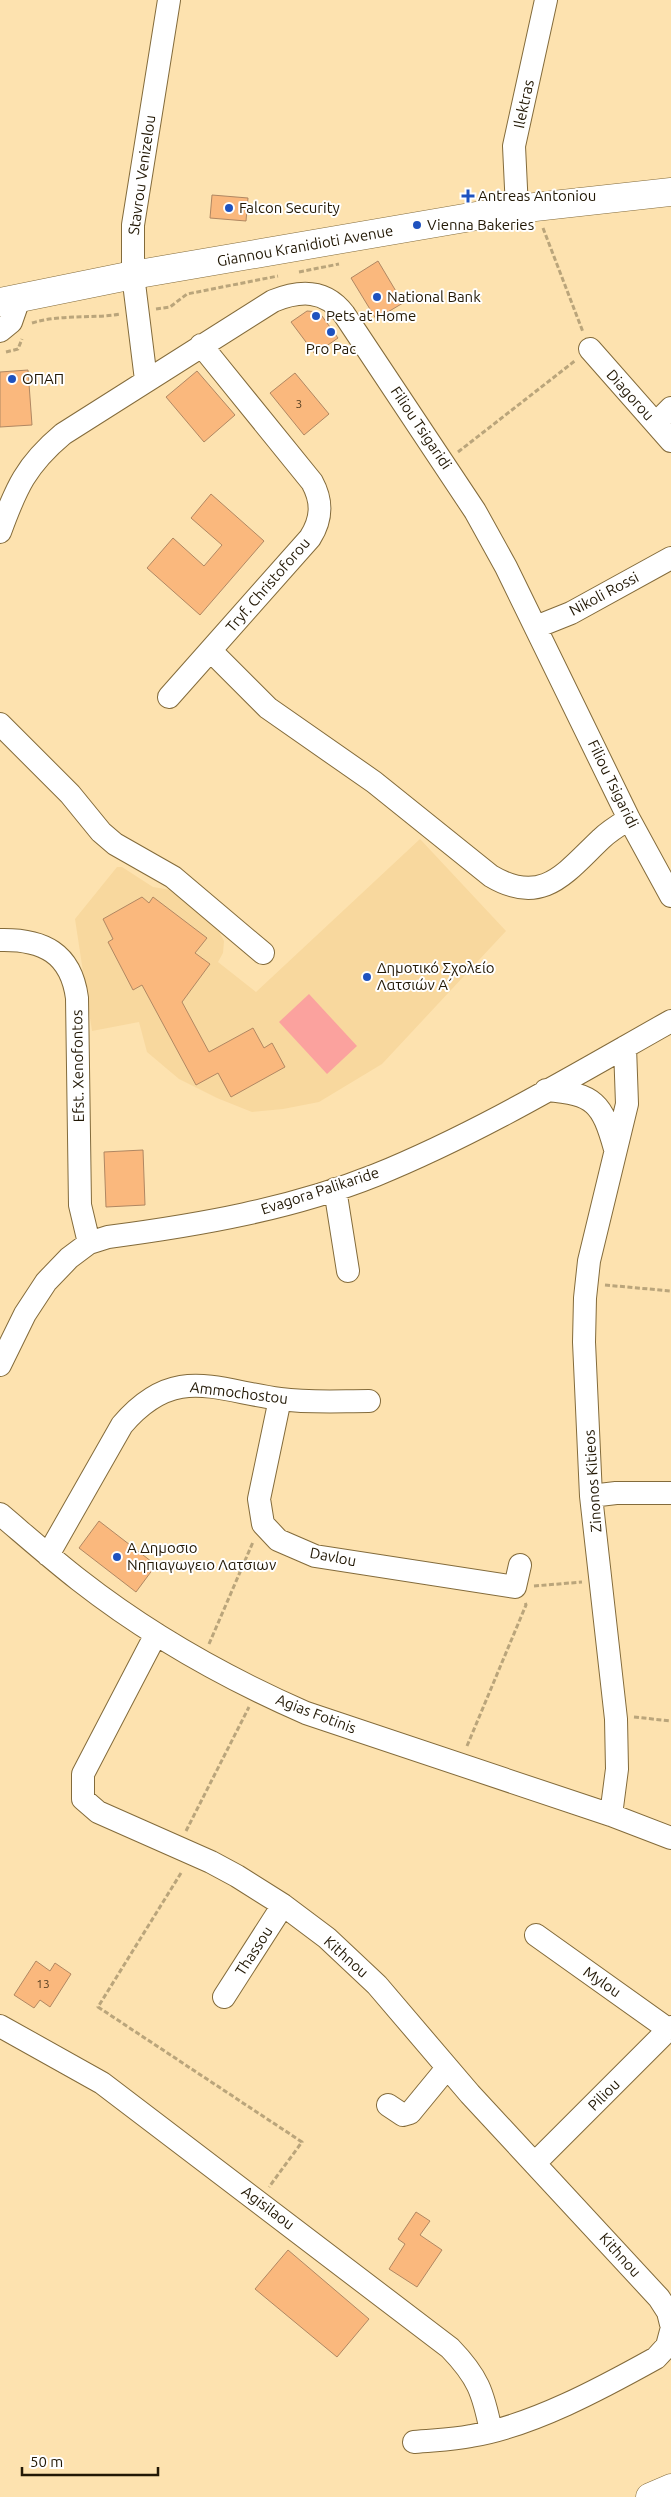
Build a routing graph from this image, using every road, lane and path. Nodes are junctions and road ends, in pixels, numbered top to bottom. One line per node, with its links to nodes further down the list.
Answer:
1 (169, 0): 5 (street, Stavrou Venizelou)
2 (546, 0): 4 (street, Ilektras)
3 (671, 192): 4 (main road, Giannou Kranidioti Avenue)
4 (526, 208): 5 (main road, Giannou Kranidioti Avenue); 9 (path)
5 (133, 275): 6 (main road, Giannou Kranidioti Avenue); 10 (street, Stavrou Venizelou)
6 (10, 300): 7 (street)
7 (0, 331)
8 (201, 345): 10 (street, Filiou Tsigaridi); 13 (street, Filiou Tsigaridi); 18 (street, Tryf. Christoforou)
9 (590, 350): 11 (street, Diagorou); 13 (path)
10 (146, 380): 14 (street, Filiou Tsigaridi)
11 (663, 416): 12 (street, Diagorou)
12 (671, 441)
13 (444, 463): 17 (street, Filiou Tsigaridi)
14 (10, 483): 15 (street, Filiou Tsigaridi)
15 (0, 532)
16 (671, 558): 17 (street, Nikoli Rossi)
17 (536, 627): 21 (street, Filiou Tsigaridi)
18 (210, 651): 19 (street, Tryf. Christoforou); 21 (street)
19 (169, 697)
20 (0, 724): 24 (street)
21 (629, 819): 22 (street, Filiou Tsigaridi)
22 (671, 896)
23 (0, 940): 30 (street, Efst. Xenofontos)
24 (263, 954)
25 (671, 1021): 26 (street, Evagora Palikaride)
26 (625, 1047): 27 (street, Evagora Palikaride); 28 (street, Zinonos Kitieos)
27 (546, 1090): 28 (street, Zinonos Kitieos); 29 (street, Evagora Palikaride)
28 (615, 1149): 32 (street, Zinonos Kitieos)
29 (336, 1189): 30 (street, Evagora Palikaride); 31 (street)
30 (89, 1243): 34 (street, Evagora Palikaride)
31 (348, 1271)
32 (587, 1284): 33 (path); 38 (street, Zinonos Kitieos)
33 (671, 1291)
34 (0, 1365)
35 (280, 1399): 36 (street, Ammochostou); 40 (street); 41 (street, Ammochostou)
36 (369, 1401)
37 (671, 1493): 38 (street)
38 (591, 1496): 43 (street, Zinonos Kitieos)
39 (0, 1514): 41 (street, Agias Fotinis)
40 (262, 1520): 44 (street, Davlou); 46 (path)
41 (48, 1555): 45 (street, Agias Fotinis)
42 (520, 1565): 44 (street)
43 (602, 1580): 44 (path); 48 (street, Zinonos Kitieos)
44 (515, 1587): 50 (path)
45 (156, 1634): 46 (street, Agias Fotinis); 53 (street, Kithnou)
46 (202, 1661): 47 (street, Agias Fotinis)
47 (257, 1691): 50 (street, Agias Fotinis); 53 (path)
48 (616, 1716): 49 (path); 51 (street, Zinonos Kitieos)
49 (671, 1721)
50 (459, 1765): 51 (street, Agias Fotinis)
51 (611, 1815): 52 (street, Agias Fotinis)
52 (671, 1838)
53 (178, 1848): 55 (street, Kithnou)
54 (181, 1873): 63 (path)
55 (283, 1904): 57 (street, Thassou); 60 (street, Kithnou)
56 (536, 1935): 59 (street, Mylou)
57 (224, 1997)
58 (0, 2026): 63 (street, Agisilaou)
59 (670, 2028): 62 (street, Piliou)
60 (447, 2068): 61 (street); 62 (street, Kithnou)
61 (388, 2105)
62 (536, 2162): 64 (street, Kithnou)
63 (259, 2202): 66 (street, Agisilaou)
64 (671, 2324)
65 (671, 2331): 66 (street)
66 (491, 2431): 67 (street)
67 (414, 2442)
68 (671, 2488): 69 (main road)
69 (650, 2497)

